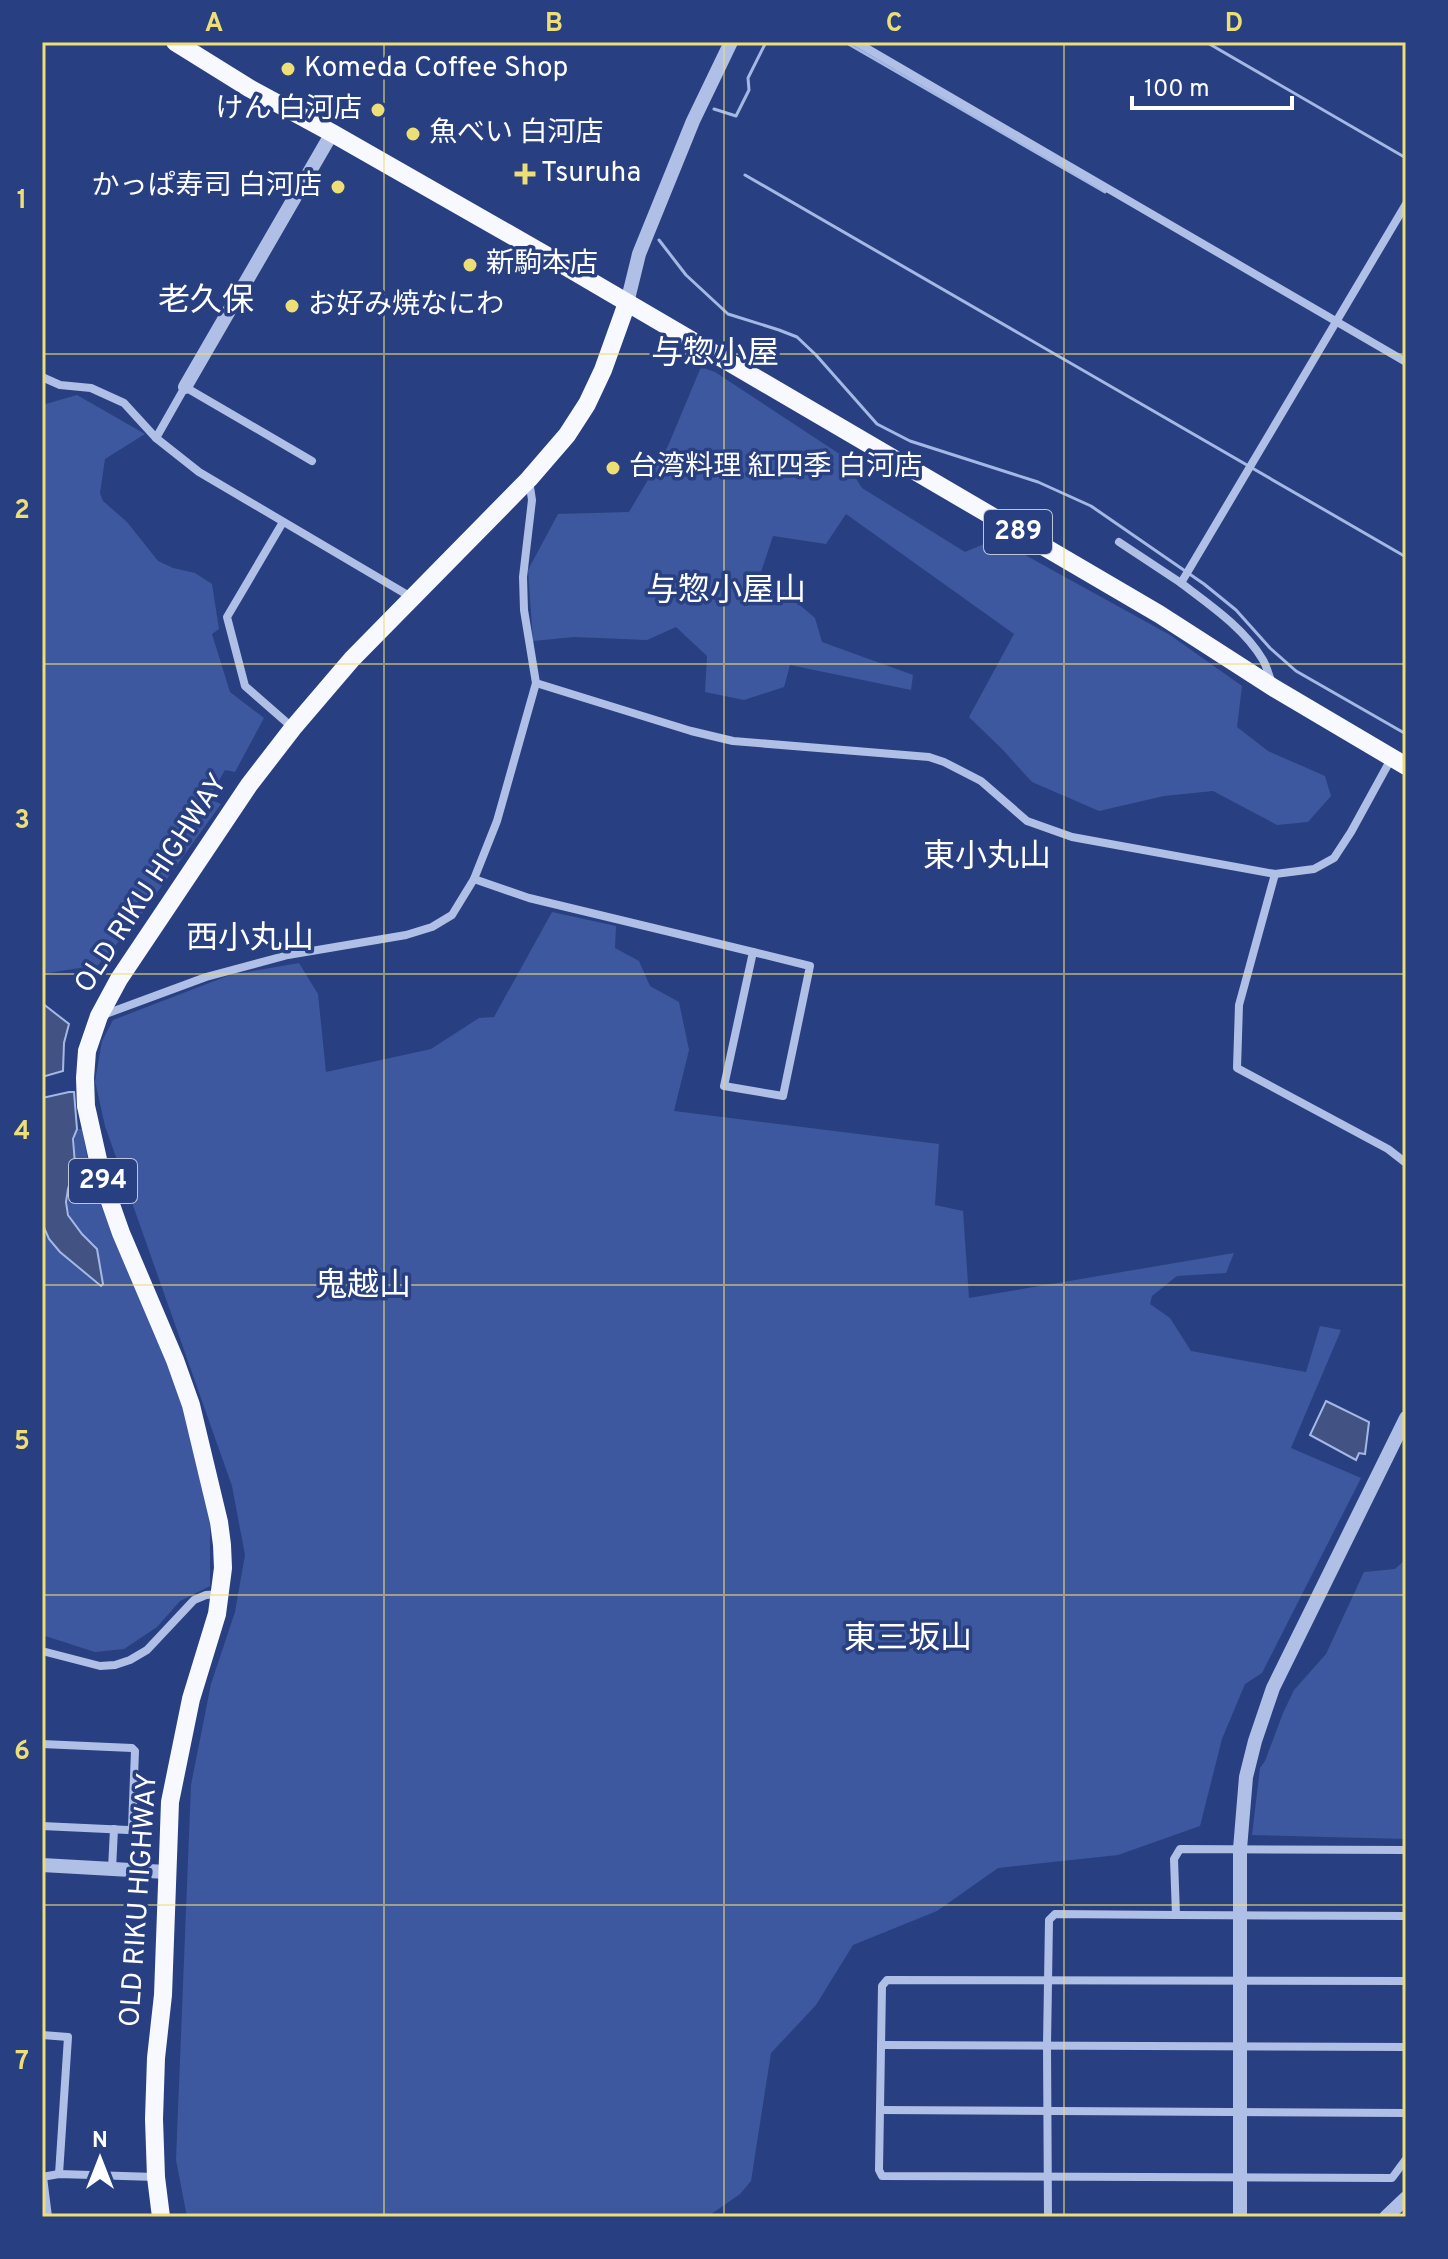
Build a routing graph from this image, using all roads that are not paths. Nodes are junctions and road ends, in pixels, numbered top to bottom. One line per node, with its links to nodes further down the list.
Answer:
1 (175, 42): 4 (highway, 289)
2 (731, 42): 6 (street, OLD RIKU HIGHWAY)
3 (856, 42): 7 (street)
4 (332, 133): 6 (highway, 289); 10 (street)
5 (1406, 204): 7 (street)
6 (627, 303): 13 (highway, OLD RIKU HIGHWAY / 294); 19 (highway, 289)
7 (1335, 322): 8 (street); 16 (street)
8 (1406, 362)
9 (42, 377): 11 (street)
10 (185, 387): 11 (street); 12 (street)
11 (156, 438): 14 (street)
12 (312, 461)
13 (529, 479): 17 (highway, OLD RIKU HIGHWAY / 294); 18 (street)
14 (283, 522): 17 (street); 20 (street)
15 (1119, 542): 16 (street)
16 (1181, 583): 19 (street)
17 (414, 598): 20 (highway, OLD RIKU HIGHWAY / 294)
18 (536, 683): 22 (street); 23 (street)
19 (1274, 688): 21 (highway, 289)
20 (293, 728): 25 (highway, OLD RIKU HIGHWAY / 294)
21 (1399, 762): 22 (street)
22 (1275, 874): 26 (street)
23 (474, 879): 24 (street); 25 (street)
24 (753, 952): 24 (street)
25 (99, 1016): 28 (highway, OLD RIKU HIGHWAY / 294)
26 (1406, 1163)
27 (1406, 1418): 33 (street)
28 (221, 1594): 29 (street); 37 (highway, OLD RIKU HIGHWAY / 294)
29 (42, 1651)
30 (42, 1744): 32 (street)
31 (42, 1826): 32 (street)
32 (114, 1829): 36 (street)
33 (1240, 1849): 34 (street); 38 (street); 39 (street)
34 (1406, 1850)
35 (42, 1865): 36 (street)
36 (112, 1869): 37 (street)
37 (166, 1872): 56 (highway, OLD RIKU HIGHWAY / 294)
38 (1176, 1915): 39 (street); 41 (street)
39 (1241, 1916): 40 (street); 43 (street)
40 (1406, 1916)
41 (1048, 1980): 43 (street); 45 (street); 46 (street)
42 (1406, 1981): 43 (street)
43 (1240, 1982): 47 (street)
44 (42, 2035): 54 (street)
45 (881, 2045): 46 (street); 49 (street)
46 (1047, 2045): 47 (street); 50 (street)
47 (1240, 2046): 48 (street); 51 (street)
48 (1406, 2047)
49 (881, 2110): 50 (street); 57 (street)
50 (1047, 2110): 51 (street); 57 (street)
51 (1239, 2112): 52 (street); 58 (street)
52 (1406, 2113)
53 (1406, 2159): 58 (street)
54 (59, 2174): 55 (street); 56 (street)
55 (42, 2177): 60 (street)
56 (156, 2177): 61 (highway, OLD RIKU HIGHWAY / 294)
57 (1047, 2177): 58 (street); 62 (street)
58 (1240, 2178): 63 (street)
59 (1406, 2198): 64 (street)
60 (48, 2217)
61 (161, 2217)
62 (1048, 2217)
63 (1240, 2217)
64 (1386, 2217)

